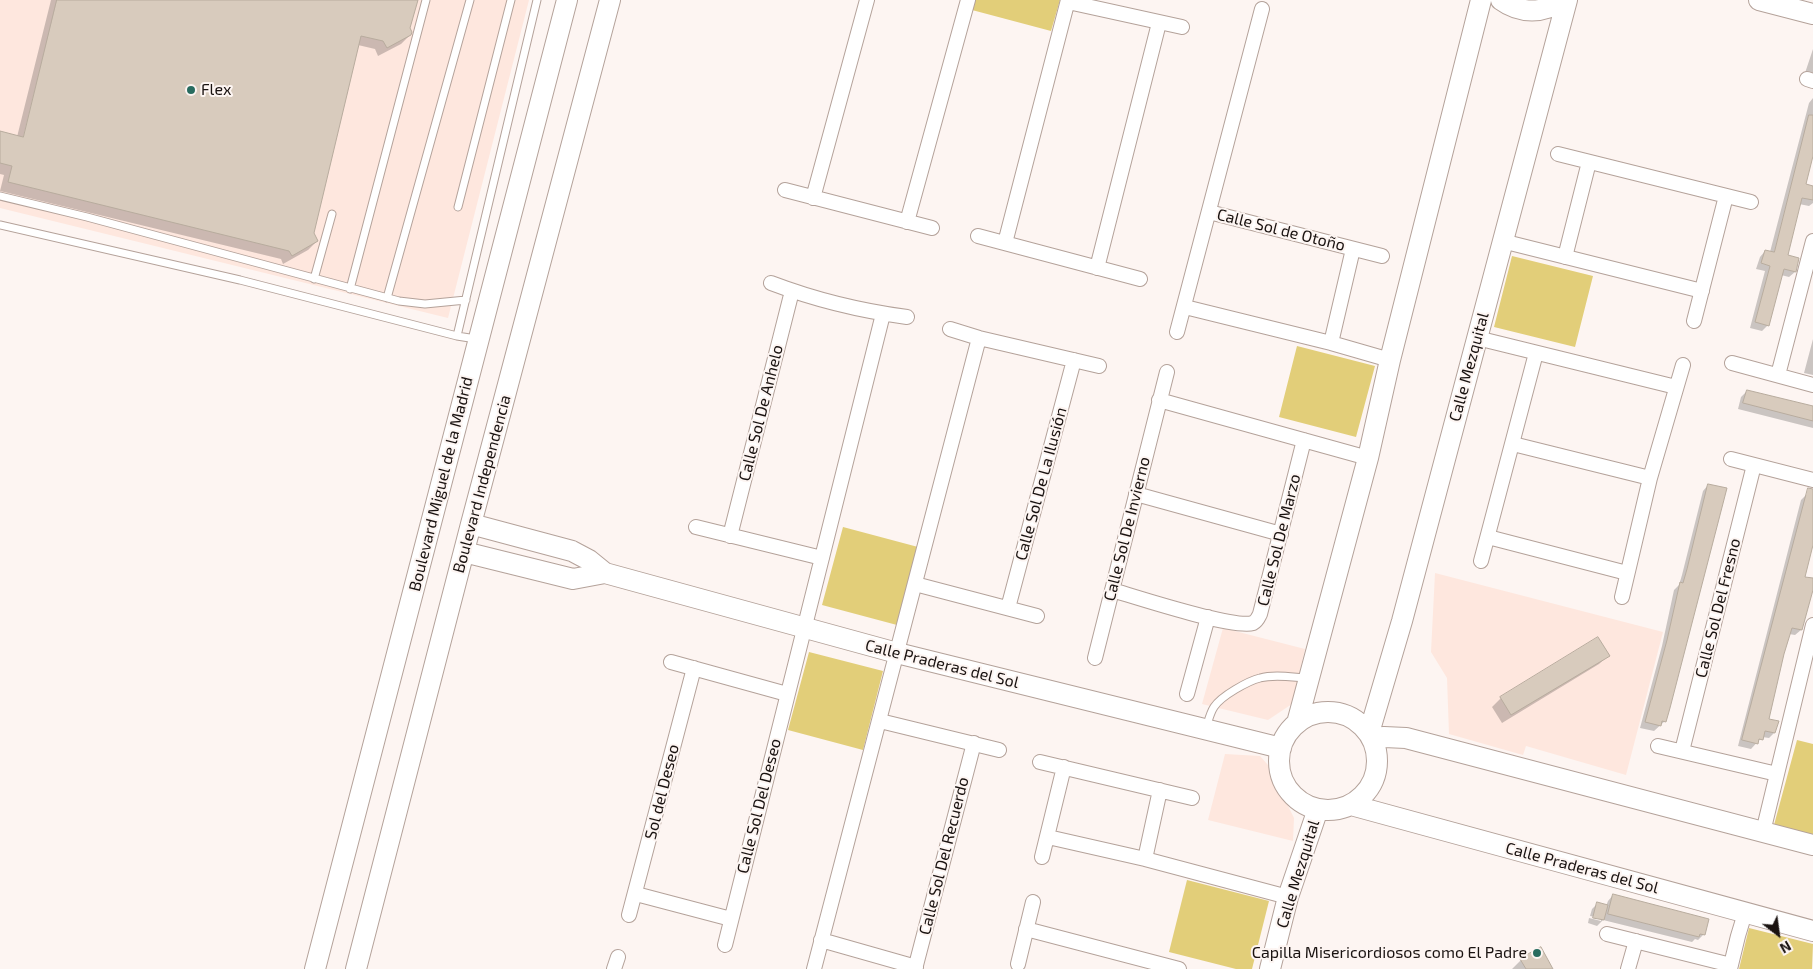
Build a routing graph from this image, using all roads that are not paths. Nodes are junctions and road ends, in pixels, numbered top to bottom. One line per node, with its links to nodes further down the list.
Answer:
1 (426, 0): 43 (lane)
2 (470, 0): 46 (lane)
3 (511, 0): 26 (lane)
4 (537, 0): 47 (lane)
5 (568, 0): 57 (street, Boulevard Miguel de la Madrid)
6 (610, 0): 78 (street, Boulevard Independencia)
7 (867, 0): 24 (street)
8 (968, 0): 29 (street)
9 (1481, 0): 61 (street)
10 (1501, 0): 11 (street)
11 (1563, 0)
12 (1567, 0): 33 (street, Calle Mezquital)
13 (1759, 0): 16 (street)
14 (1068, 1): 17 (street); 35 (street)
15 (1262, 9): 27 (street)
16 (1813, 14)
17 (1159, 22): 18 (street); 39 (street)
18 (1182, 27)
19 (1558, 154): 20 (street)
20 (1589, 162): 23 (street); 38 (street)
21 (785, 190): 24 (street)
22 (0, 196): 40 (lane)
23 (1726, 196): 25 (street); 45 (street)
24 (813, 198): 29 (street)
25 (1751, 202)
26 (458, 207)
27 (1209, 212): 36 (street, Calle Sol de Otoño); 48 (street)
28 (332, 214): 40 (lane)
29 (907, 222): 31 (street)
30 (0, 225): 54 (lane)
31 (932, 228)
32 (978, 236): 35 (street)
33 (1502, 241): 38 (street); 56 (street, Calle Mezquital)
34 (1813, 241): 66 (street)
35 (1005, 243): 39 (street)
36 (1353, 249): 37 (street, Calle Sol de Otoño); 58 (street, Calle Sol de Otoño)
37 (1382, 256)
38 (1565, 257): 45 (street)
39 (1097, 268): 41 (street)
40 (314, 279): 43 (lane)
41 (1140, 279)
42 (770, 283): 44 (street)
43 (350, 289): 46 (lane)
44 (792, 291): 49 (street); 81 (street, Calle Sol De Anhelo)
45 (1702, 291): 51 (street)
46 (387, 298): 47 (lane)
47 (466, 300): 54 (lane)
48 (1185, 307): 53 (street); 58 (street)
49 (883, 314): 50 (street); 84 (street)
50 (907, 317)
51 (1694, 321)
52 (950, 329): 55 (street)
53 (1178, 332)
54 (457, 336): 57 (lane)
55 (979, 338): 60 (street); 88 (street)
56 (1477, 338): 59 (street); 106 (street, Calle Mezquital)
57 (478, 340): 139 (street, Boulevard Miguel de la Madrid)
58 (1331, 343): 61 (street)
59 (1536, 354): 68 (street); 71 (street)
60 (1074, 360): 64 (street); 91 (street, Calle Sol De La Ilusión)
61 (1390, 360): 72 (street)
62 (1732, 363): 66 (street)
63 (1683, 365): 68 (street)
64 (1100, 366)
65 (1167, 372): 69 (street, Calle Sol De Invierno)
66 (1778, 375): 67 (street)
67 (1813, 384)
68 (1676, 386): 75 (street)
69 (1160, 400): 70 (street); 77 (street, Calle Sol De Invierno)
70 (1304, 440): 72 (street); 80 (street, Calle Sol De Marzo)
71 (1513, 444): 75 (street); 82 (street)
72 (1368, 458): 100 (street)
73 (1732, 458): 74 (street)
74 (1754, 465): 76 (street); 111 (street, Calle Sol Del Fresno)
75 (1650, 478): 87 (street)
76 (1813, 480)
77 (1136, 494): 80 (street); 89 (street, Calle Sol De Invierno)
78 (471, 524): 83 (street, Boulevard Independencia); 86 (street)
79 (696, 527): 81 (street)
80 (1281, 534): 93 (street, Calle Sol De Marzo)
81 (730, 536): 84 (street)
82 (1488, 537): 85 (street); 87 (street)
83 (464, 552): 86 (street); 140 (street, Boulevard Independencia)
84 (822, 558): 95 (street)
85 (1481, 562)
86 (605, 573): 95 (street, Calle Praderas del Sol)
87 (1627, 573): 90 (street)
88 (915, 584): 91 (street); 96 (street)
89 (1112, 590): 93 (street, Calle Sol De Marzo); 97 (street, Calle Sol De Invierno)
90 (1622, 596)
91 (1008, 608): 92 (street)
92 (1037, 616)
93 (1208, 617): 102 (street)
94 (1813, 625): 114 (street)
95 (804, 627): 96 (street, Calle Praderas del Sol); 101 (street, Calle Sol Del Deseo)
96 (896, 654): 103 (street); 105 (street, Calle Praderas del Sol)
97 (1095, 658)
98 (671, 662): 99 (street)
99 (694, 668): 101 (street); 124 (street, Sol del Deseo)
100 (1309, 678): 104 (street); 105 (lane)
101 (788, 694): 129 (street, Calle Sol Del Deseo)
102 (1187, 694)
103 (880, 721): 107 (street); 133 (street)
104 (1297, 723): 106 (street); 109 (street)
105 (1206, 729): 109 (street, Calle Praderas del Sol)
106 (1370, 735): 117 (street); 119 (street)
107 (974, 743): 110 (street); 138 (street, Calle Sol Del Recuerdo)
108 (1658, 746): 111 (street)
109 (1281, 748): 118 (street)
110 (999, 750)
111 (1682, 751): 114 (street)
112 (1040, 762): 113 (street)
113 (1064, 767): 115 (street); 120 (street)
114 (1777, 774): 119 (street)
115 (1160, 790): 116 (street); 123 (street)
116 (1192, 798)
117 (1351, 805): 118 (street); 127 (street, Calle Praderas del Sol)
118 (1318, 809): 125 (street, Calle Mezquital)
119 (1763, 832): 121 (street)
120 (1048, 838): 122 (street); 123 (street)
121 (1813, 845)
122 (1042, 857)
123 (1145, 859): 125 (street)
124 (636, 894): 128 (street, Sol del Deseo); 129 (street)
125 (1288, 897): 143 (street, Calle Mezquital)
126 (1033, 902): 130 (street)
127 (1745, 913): 131 (street, Calle Praderas del Sol); 137 (street)
128 (629, 915)
129 (731, 918): 135 (street, Calle Sol Del Deseo)
130 (1026, 929): 136 (street); 142 (street)
131 (1813, 931)
132 (1607, 934): 134 (street)
133 (821, 940): 138 (street, Calle Sol Del Recuerdo); 141 (street)
134 (1636, 941): 137 (street); 144 (street)
135 (725, 945)
136 (1018, 964)
137 (1731, 967)
138 (916, 968)
139 (314, 969)
140 (356, 969)
141 (814, 969)
142 (1179, 969)
143 (1270, 969)
144 (1628, 969)

